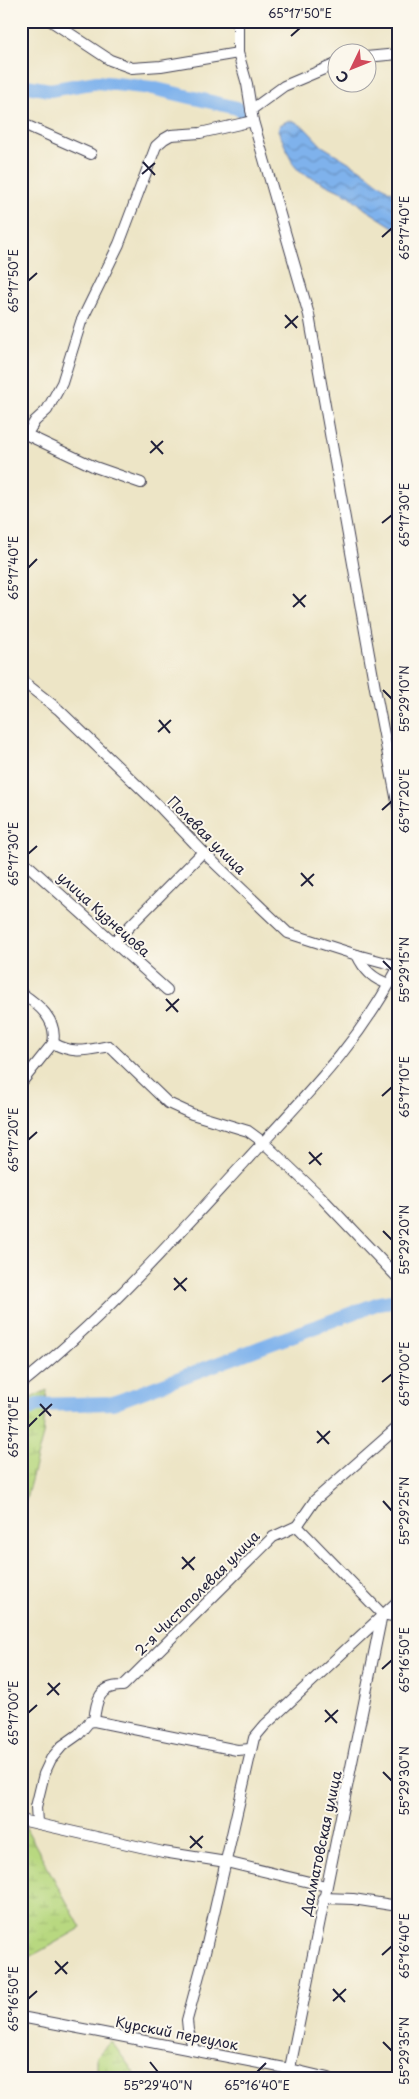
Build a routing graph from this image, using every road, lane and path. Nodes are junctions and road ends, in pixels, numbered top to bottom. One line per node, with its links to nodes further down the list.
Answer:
1 (51, 21): 3 (street)
2 (238, 21): 3 (street)
3 (238, 53): 7 (street)
4 (398, 54): 5 (street)
5 (376, 56)
6 (326, 68): 7 (street)
7 (252, 116): 10 (street); 13 (street)
8 (21, 123): 9 (street)
9 (90, 154)
10 (24, 433): 11 (street)
11 (141, 483)
12 (21, 680): 14 (street, Полевая улица)
13 (398, 807)
14 (203, 852): 16 (street); 17 (street, Полевая улица)
15 (21, 859): 16 (street, улица Кузнецова)
16 (115, 941): 20 (street, улица Кузнецова)
17 (357, 955): 18 (street, Полевая улица); 19 (street)
18 (398, 967): 19 (street)
19 (389, 984): 24 (street)
20 (167, 990)
21 (21, 993): 22 (street)
22 (53, 1043): 23 (street); 24 (street)
23 (21, 1083)
24 (263, 1142): 25 (street); 26 (street)
25 (398, 1278)
26 (21, 1384)
27 (398, 1427): 28 (street)
28 (297, 1526): 30 (street); 32 (street, 2-я Чистополевая улица)
29 (398, 1600): 30 (street)
30 (382, 1614): 31 (street); 33 (street); 37 (street, Далматовская улица)
31 (398, 1617)
32 (94, 1721): 33 (street); 35 (street)
33 (251, 1749): 36 (street)
34 (21, 1820): 35 (street)
35 (37, 1824): 36 (street)
36 (226, 1862): 37 (street); 41 (street)
37 (326, 1886): 38 (street, Далматовская улица)
38 (323, 1898): 39 (street); 42 (street, Далматовская улица)
39 (398, 1906)
40 (21, 2017): 41 (street, Курский переулок)
41 (194, 2050): 42 (street, Курский переулок)
42 (289, 2073): 43 (street, Курский переулок)
43 (328, 2078)

